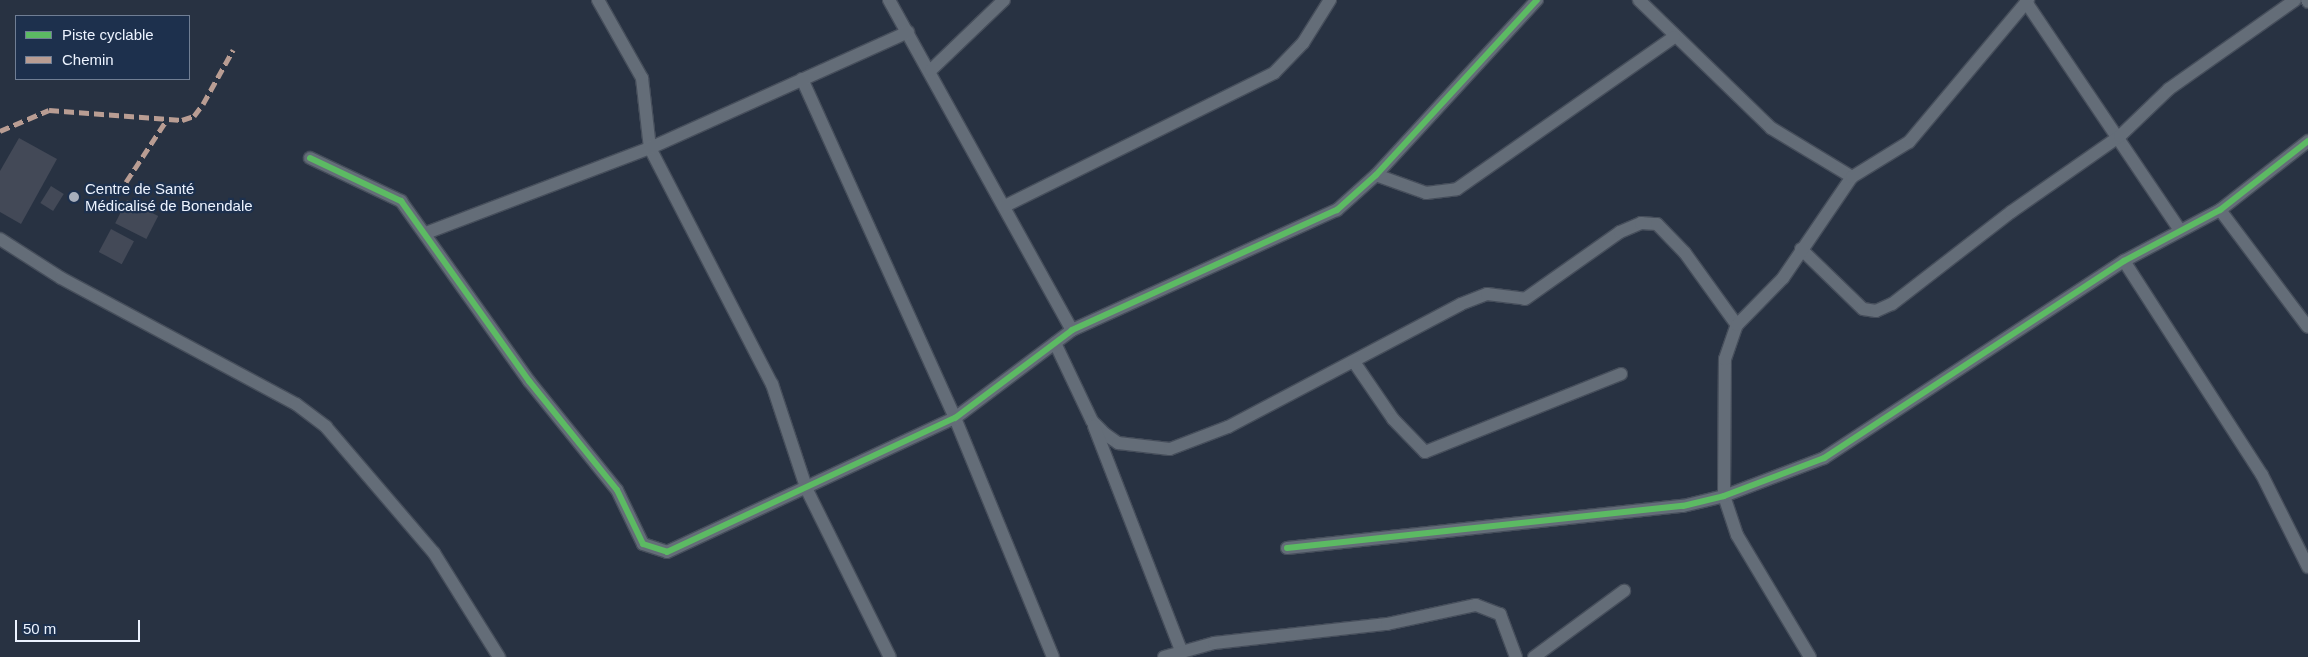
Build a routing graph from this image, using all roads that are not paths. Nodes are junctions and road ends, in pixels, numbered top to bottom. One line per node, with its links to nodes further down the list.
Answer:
1 (598, 0): 15 (street)
2 (889, 0): 9 (street)
3 (1004, 0): 11 (street)
4 (1330, 0): 19 (street)
5 (1537, 0): 17 (street)
6 (1639, 0): 10 (street)
7 (2295, 0): 13 (street)
8 (2027, 1): 13 (street); 18 (street)
9 (908, 32): 11 (street); 12 (street)
10 (1674, 38): 17 (street); 18 (street)
11 (931, 70): 19 (street)
12 (802, 80): 15 (street); 32 (street)
13 (2120, 136): 21 (street); 24 (street)
14 (2308, 141): 20 (street)
15 (650, 148): 22 (street); 34 (street)
16 (310, 158): 22 (street)
17 (1376, 175): 28 (street)
18 (1852, 177): 24 (street)
19 (1005, 206): 28 (street)
20 (2220, 210): 21 (street); 27 (street)
21 (2180, 230): 25 (street)
22 (426, 233): 34 (street)
23 (0, 239): 40 (street)
24 (1800, 249): 26 (street)
25 (2124, 261): 35 (street); 37 (street)
26 (1737, 325): 30 (street); 35 (street)
27 (2308, 327)
28 (1072, 330): 29 (street)
29 (1055, 343): 32 (street); 33 (street)
30 (1354, 362): 31 (street); 33 (street)
31 (1621, 374)
32 (955, 418): 34 (street); 42 (street)
33 (1092, 420): 39 (street)
34 (807, 490): 41 (street)
35 (1724, 496): 36 (street); 46 (street)
36 (1288, 548)
37 (2308, 567)
38 (1624, 591): 45 (street)
39 (1181, 650): 43 (street); 44 (street)
40 (499, 657)
41 (890, 657)
42 (1054, 657)
43 (1164, 657)
44 (1516, 657)
45 (1534, 657)
46 (1810, 657)

